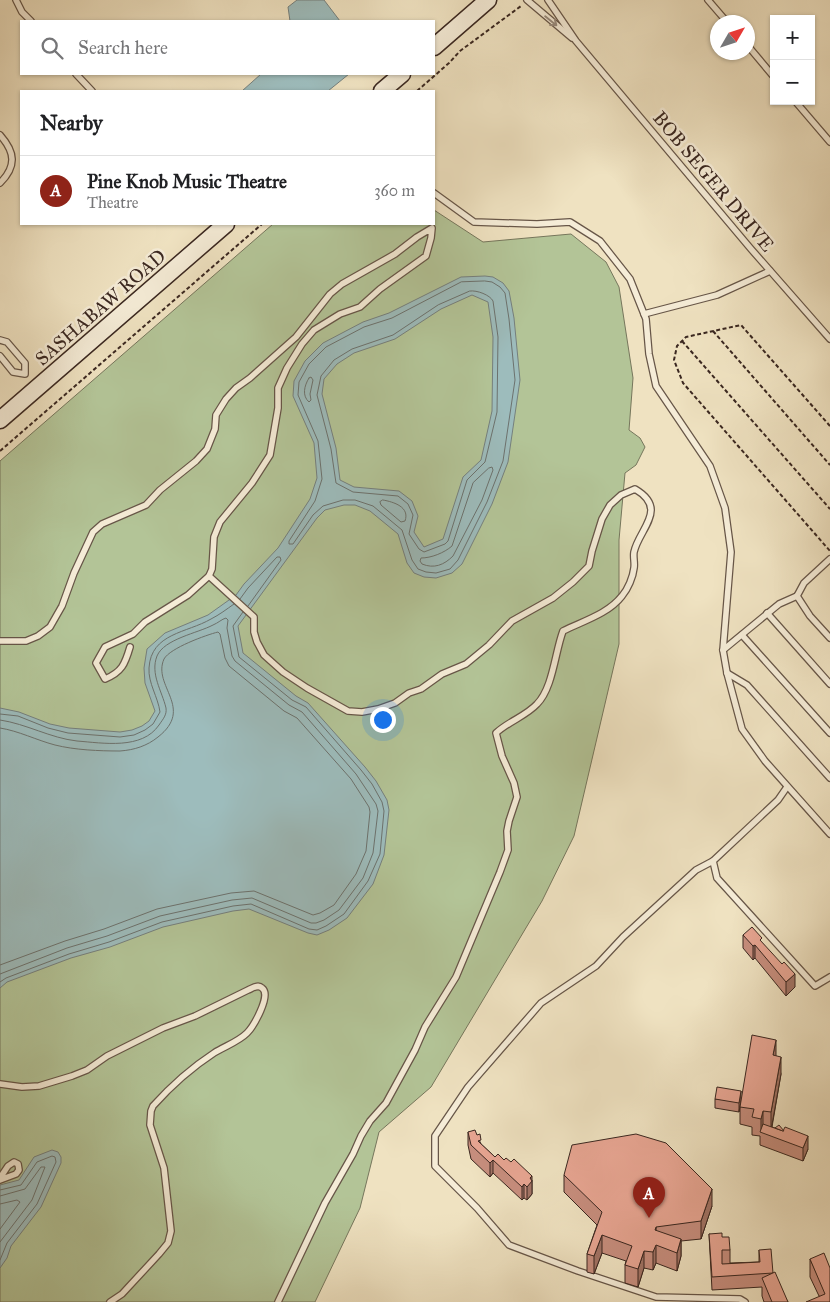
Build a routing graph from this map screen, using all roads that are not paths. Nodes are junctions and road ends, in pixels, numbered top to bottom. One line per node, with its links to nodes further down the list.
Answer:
1 (16, 0): 7 (lane)
2 (488, 0): 9 (main road)
3 (528, 0): 8 (lane, BOB SEGER DRIVE, one-way to 8)
4 (548, 0): 8 (lane, BOB SEGER DRIVE)
5 (708, 0): 6 (lane)
6 (721, 15)
7 (30, 20)
8 (576, 41): 22 (lane, BOB SEGER DRIVE)
9 (435, 45)
10 (755, 54): 11 (lane)
11 (770, 72)
12 (77, 75): 14 (lane)
13 (401, 75): 15 (main road)
14 (91, 90)
15 (383, 90)
16 (798, 105): 18 (lane)
17 (0, 134): 19 (lane)
18 (830, 142)
19 (0, 183)
20 (435, 195): 23 (lane)
21 (218, 229): 28 (main road, SASHABAW ROAD)
22 (770, 271): 23 (lane); 24 (lane, BOB SEGER DRIVE)
23 (644, 314): 38 (lane)
24 (830, 339)
25 (0, 340): 27 (lane)
26 (0, 356): 27 (lane)
27 (25, 374): 28 (lane)
28 (37, 388): 29 (main road, SASHABAW ROAD)
29 (0, 420)
30 (830, 559): 32 (lane)
31 (209, 576): 36 (lane); 37 (lane); 49 (lane)
32 (797, 596): 33 (lane); 35 (lane)
33 (767, 613): 34 (lane); 40 (lane)
34 (742, 634): 38 (lane); 41 (lane)
35 (830, 638)
36 (0, 642)
37 (130, 647)
38 (723, 650): 39 (lane)
39 (727, 672): 42 (lane); 43 (lane)
40 (830, 684)
41 (830, 733)
42 (830, 778)
43 (787, 787): 44 (lane); 45 (lane)
44 (830, 834)
45 (713, 861): 46 (lane); 50 (lane)
46 (830, 977)
47 (0, 1084): 48 (lane)
48 (110, 1302)
49 (278, 1302)
50 (745, 1302)

